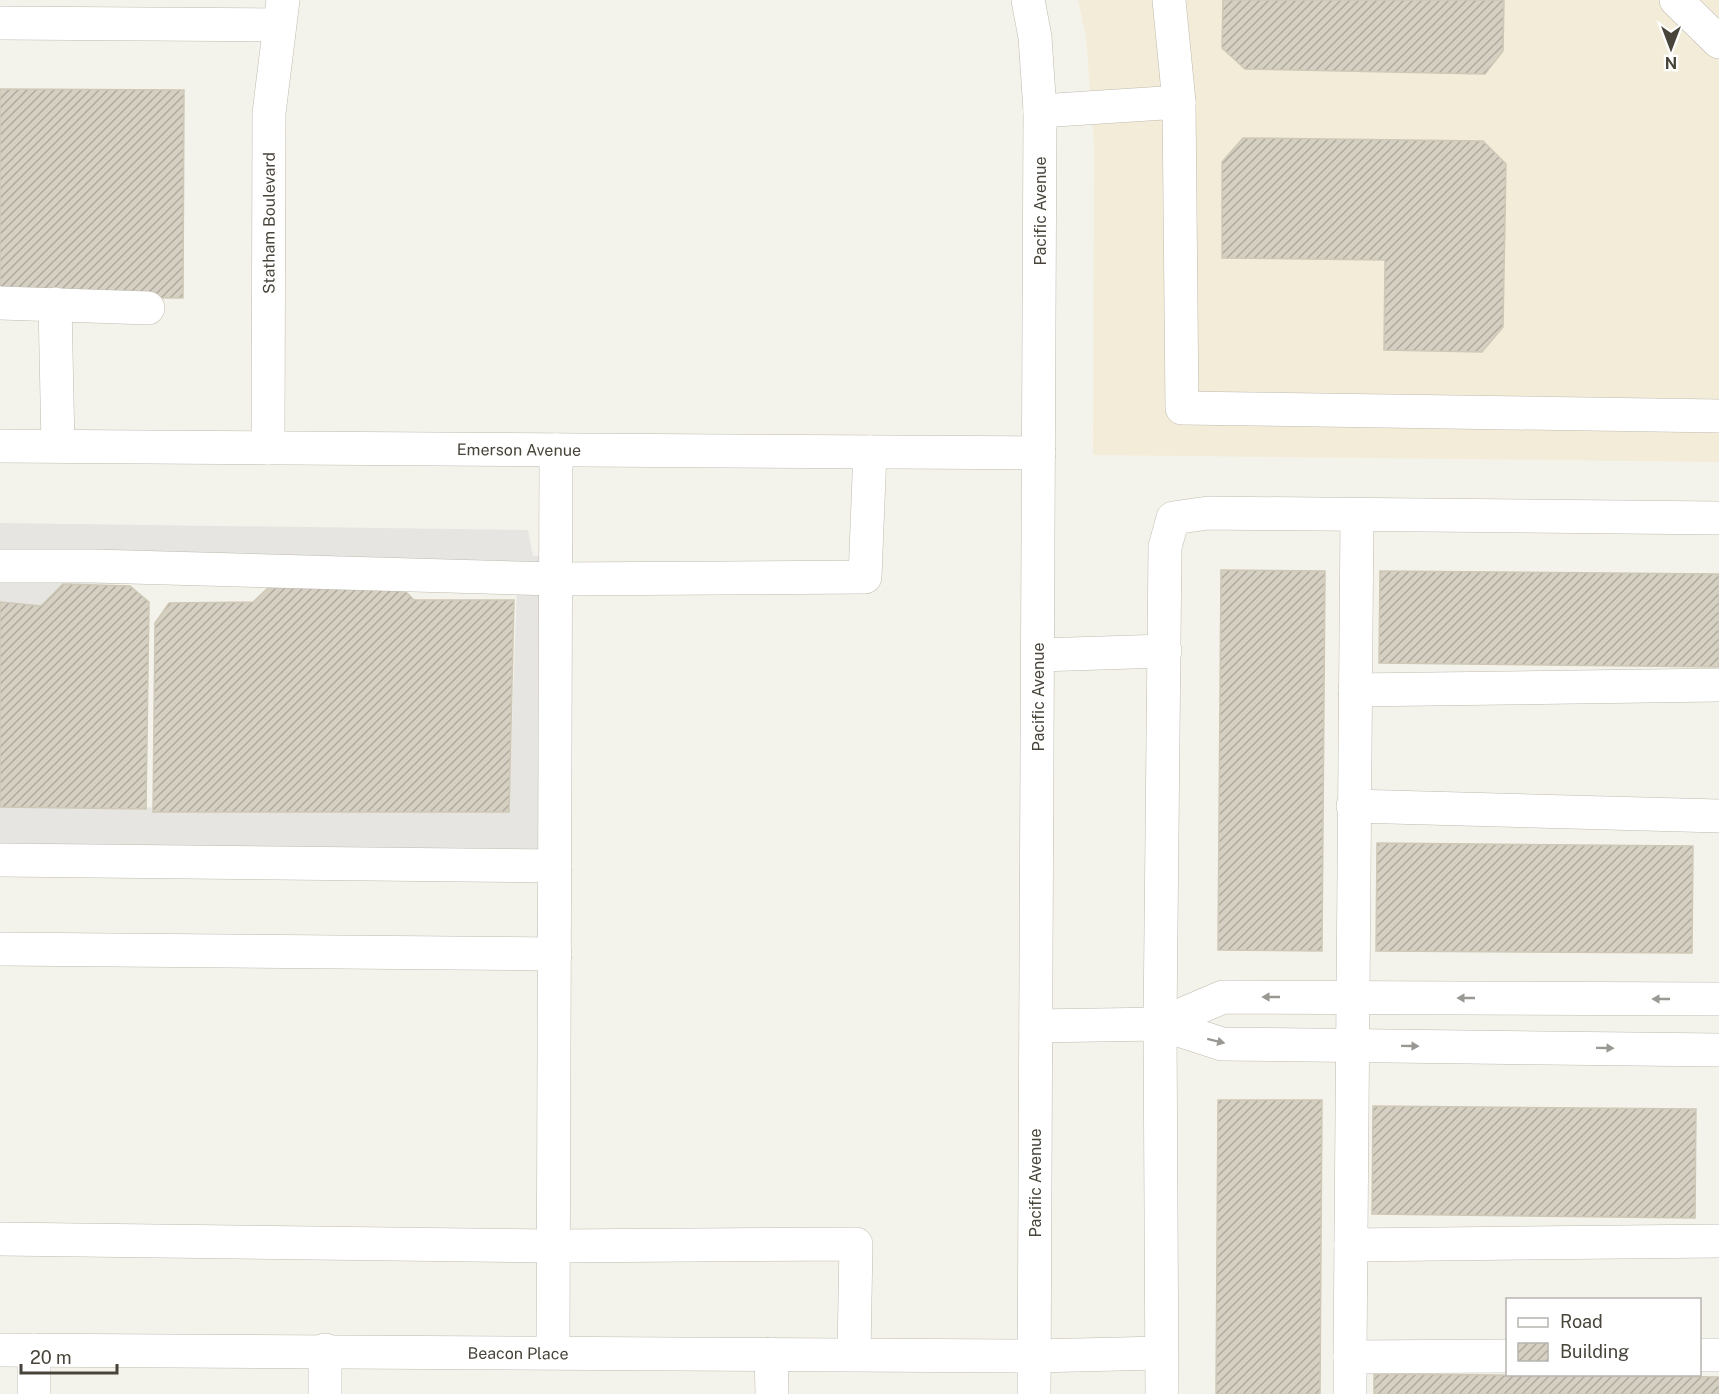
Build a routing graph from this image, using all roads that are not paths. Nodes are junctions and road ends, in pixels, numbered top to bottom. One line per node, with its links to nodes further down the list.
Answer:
1 (1028, 0): 8 (street, Pacific Avenue)
2 (1169, 0): 7 (street)
3 (1676, 0): 6 (street)
4 (280, 13): 5 (street); 15 (street, Statham Boulevard)
5 (0, 23)
6 (1719, 42)
7 (1179, 102): 8 (street); 12 (street)
8 (1040, 111): 18 (street, Pacific Avenue)
9 (0, 303): 10 (street)
10 (55, 304): 11 (street); 14 (street)
11 (148, 308)
12 (1719, 416)
13 (0, 446): 14 (street, Emerson Avenue)
14 (58, 446): 15 (street, Emerson Avenue)
15 (268, 448): 16 (street, Emerson Avenue)
16 (556, 450): 17 (street, Emerson Avenue); 22 (street)
17 (870, 452): 18 (street, Emerson Avenue); 22 (street)
18 (1039, 453): 24 (street, Pacific Avenue)
19 (1358, 515): 20 (street); 23 (street); 26 (street)
20 (1719, 518)
21 (0, 566): 22 (street)
22 (556, 579): 30 (street)
23 (1165, 651): 24 (street); 35 (street)
24 (1038, 655): 36 (street, Pacific Avenue)
25 (1719, 685): 26 (street)
26 (1355, 690): 27 (street)
27 (1353, 806): 28 (street); 33 (street)
28 (1719, 816)
29 (0, 860): 30 (street)
30 (555, 866): 32 (street)
31 (0, 949): 32 (street)
32 (555, 954): 42 (street)
33 (1352, 997): 34 (street, one-way to 33); 35 (street, one-way to 35); 37 (street)
34 (1717, 999): 38 (street)
35 (1160, 1024): 36 (street); 37 (street, one-way to 37); 47 (street)
36 (1036, 1026): 52 (street, Pacific Avenue)
37 (1352, 1045): 38 (street, one-way to 38); 41 (street)
38 (1717, 1050)
39 (0, 1239): 42 (street)
40 (1719, 1241): 41 (street)
41 (1351, 1245): 54 (street)
42 (554, 1246): 46 (street); 49 (street)
43 (0, 1350): 44 (street, Beacon Place)
44 (34, 1350): 45 (street, Beacon Place); 55 (street)
45 (324, 1350): 46 (street, Beacon Place); 56 (street)
46 (553, 1352): 48 (street, Beacon Place)
47 (1161, 1353): 52 (street, Beacon Place); 59 (street)
48 (771, 1354): 49 (street, Beacon Place); 57 (street)
49 (854, 1354): 52 (street, Beacon Place)
50 (1701, 1355): 51 (street)
51 (1719, 1355)
52 (1035, 1356): 58 (street, Pacific Avenue)
53 (1506, 1356): 54 (street)
54 (1350, 1357): 60 (street)
55 (34, 1394)
56 (325, 1394)
57 (772, 1394)
58 (1034, 1394)
59 (1162, 1394)
60 (1350, 1394)

